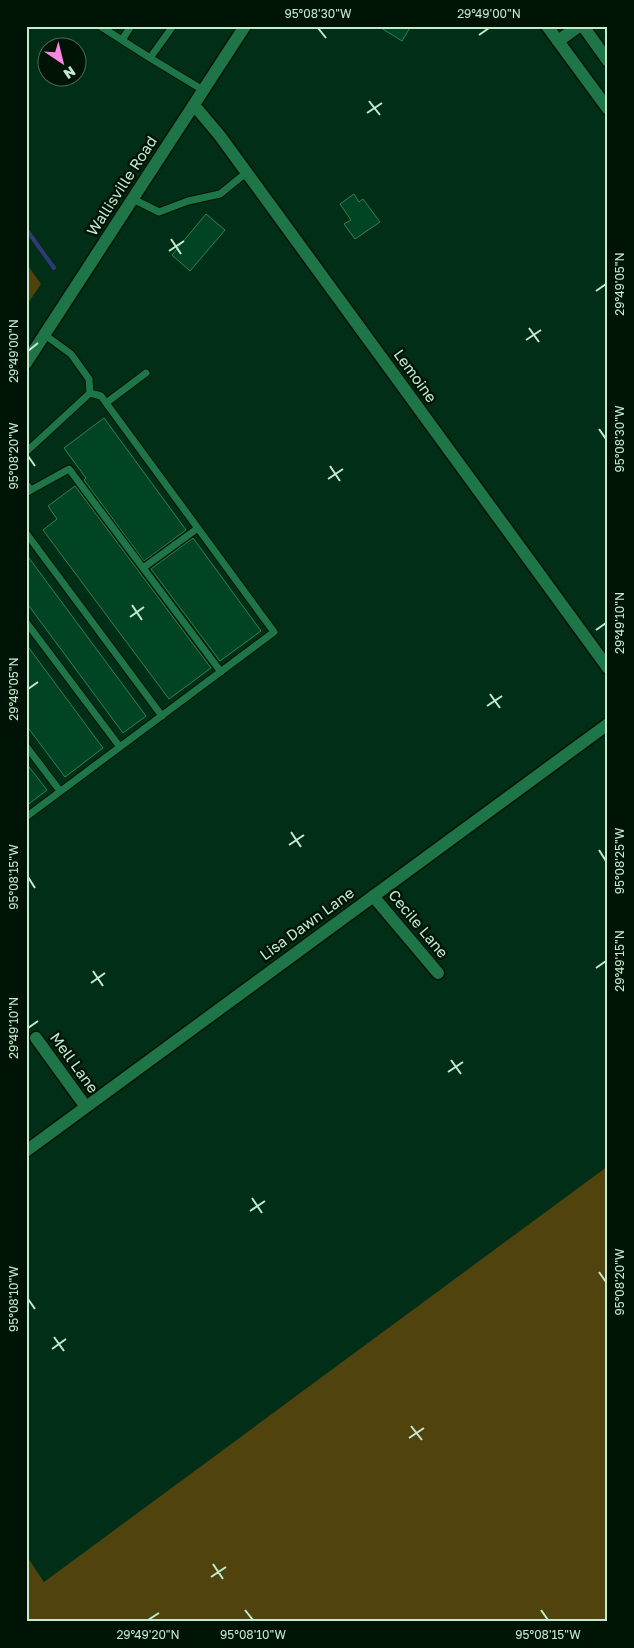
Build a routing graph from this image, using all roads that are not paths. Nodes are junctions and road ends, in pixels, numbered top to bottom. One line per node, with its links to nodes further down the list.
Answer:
1 (100, 26): 7 (lane)
2 (131, 26): 7 (lane)
3 (173, 26): 9 (lane)
4 (245, 26): 11 (street, Wallisville Road)
5 (547, 26): 8 (street)
6 (581, 26): 8 (street); 10 (street)
7 (122, 40): 9 (lane)
8 (558, 41): 13 (street)
9 (150, 58): 11 (lane)
10 (608, 61)
11 (203, 90): 12 (street, Wallisville Road)
12 (194, 105): 14 (street, Lemoine); 15 (street, Wallisville Road)
13 (608, 109)
14 (246, 173): 15 (lane); 27 (street, Lemoine)
15 (133, 199): 16 (street, Wallisville Road)
16 (44, 335): 17 (street, Wallisville Road); 19 (lane)
17 (26, 363)
18 (146, 373): 20 (lane)
19 (90, 393): 20 (lane); 21 (lane)
20 (106, 402): 23 (lane)
21 (26, 452)
22 (28, 489): 25 (lane)
23 (198, 528): 25 (lane); 28 (lane)
24 (26, 532): 29 (lane)
25 (143, 568): 28 (lane)
26 (26, 622): 32 (lane)
27 (608, 668)
28 (221, 672): 29 (lane)
29 (162, 716): 32 (lane)
30 (608, 724): 35 (street, Lisa Dawn Lane)
31 (26, 746): 33 (lane)
32 (120, 747): 33 (lane)
33 (60, 792): 34 (lane)
34 (26, 817)
35 (373, 896): 36 (street, Cecile Lane); 38 (street, Lisa Dawn Lane)
36 (438, 973)
37 (36, 1038): 38 (street, Mell Lane)
38 (86, 1107): 39 (street, Lisa Dawn Lane)
39 (26, 1151)

